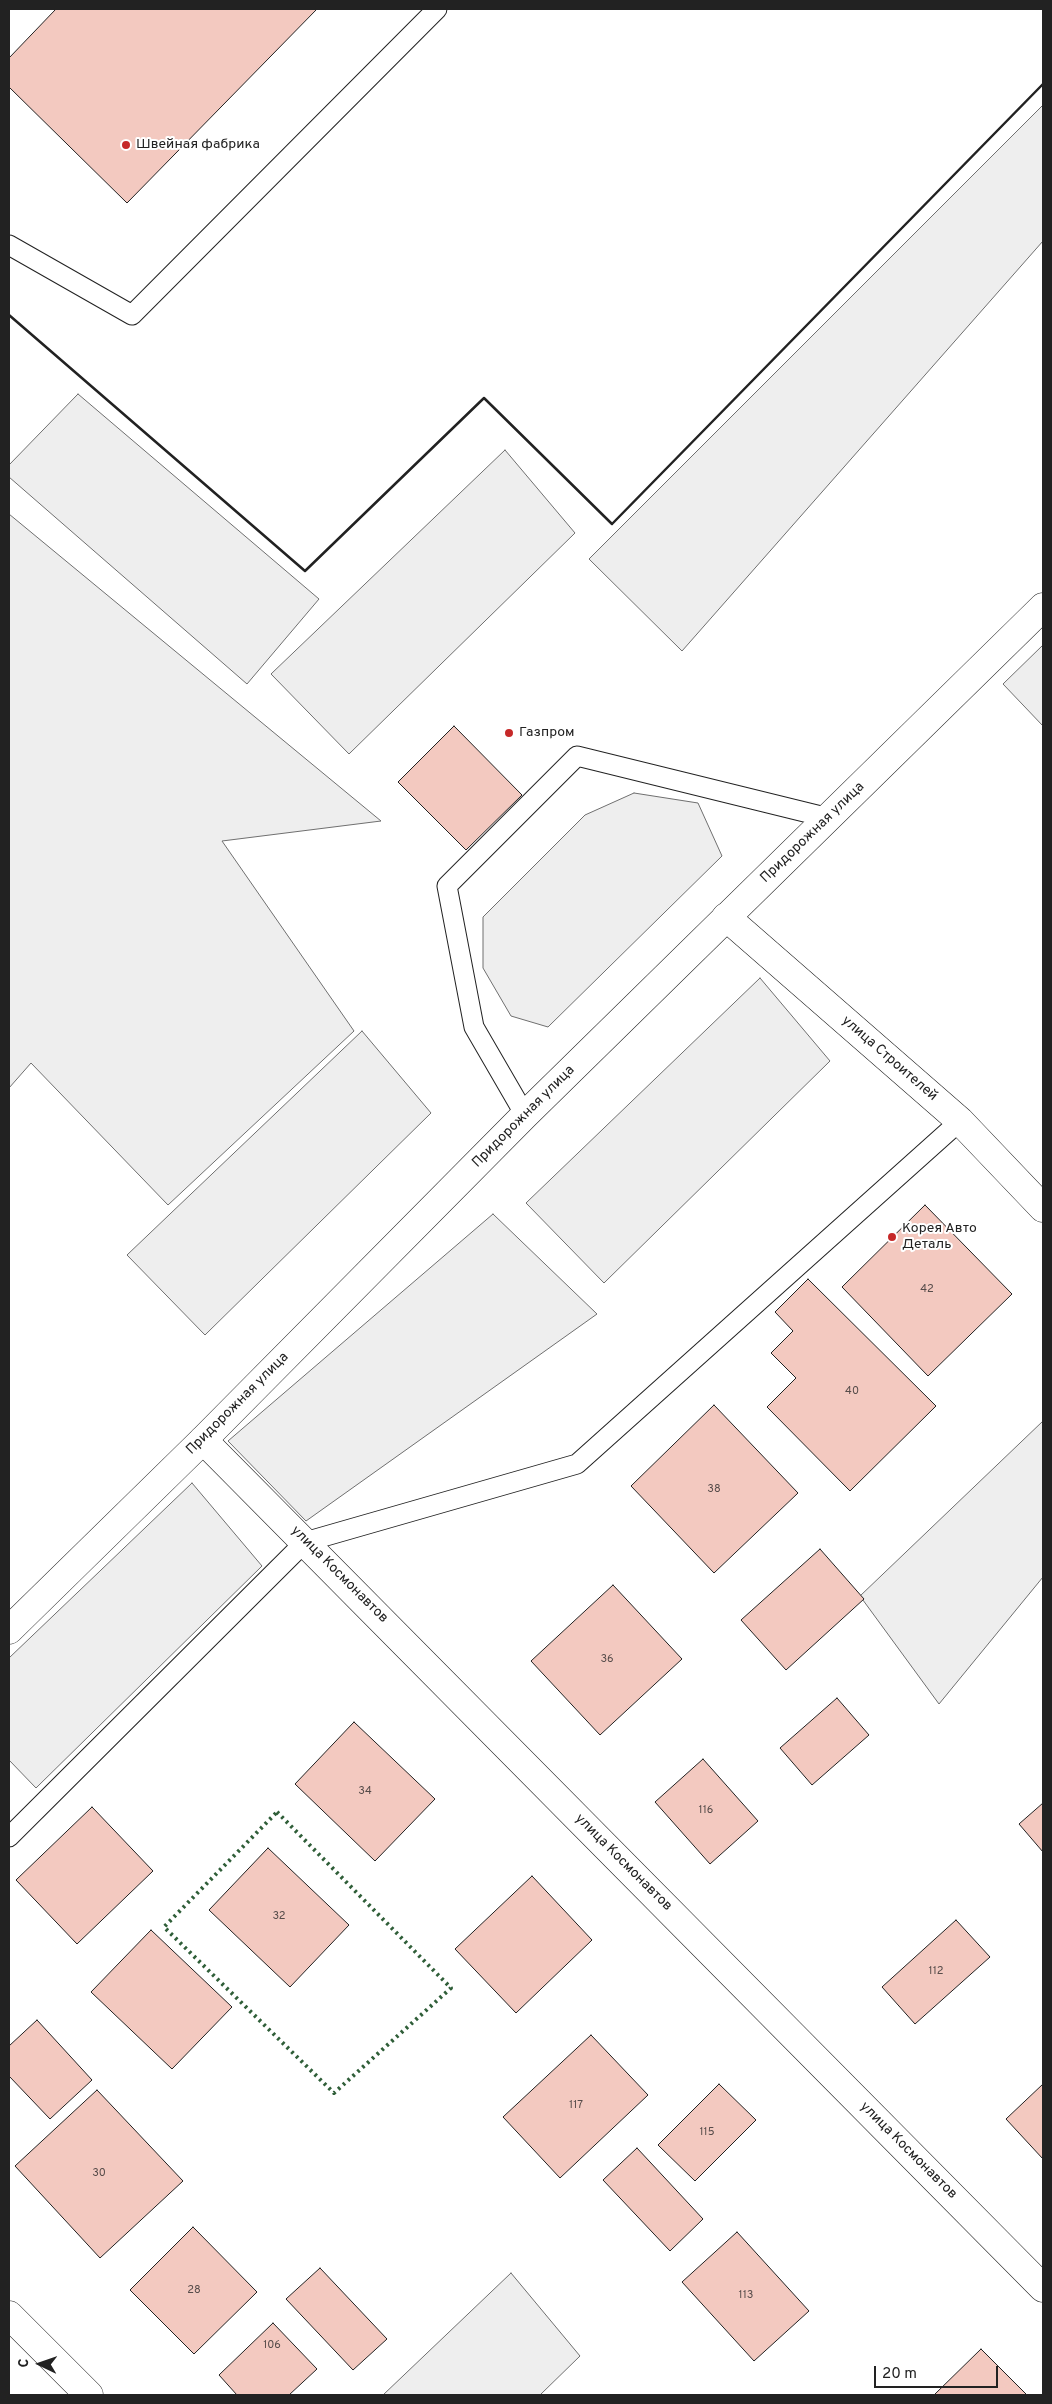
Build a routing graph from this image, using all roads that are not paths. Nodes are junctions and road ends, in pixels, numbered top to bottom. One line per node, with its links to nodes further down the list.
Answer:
1 (437, 9): 2 (lane)
2 (9, 245)
3 (1043, 607): 4 (street, Придорожная улица)
4 (830, 818): 5 (street, Придорожная улица); 6 (lane)
5 (726, 918): 6 (street, Придорожная улица); 7 (street, улица Строителей)
6 (526, 1115): 9 (street, Придорожная улица)
7 (960, 1121): 8 (street, улица Строителей); 10 (lane)
8 (1043, 1208)
9 (203, 1440): 10 (street, улица Космонавтов); 11 (street, Придорожная улица)
10 (305, 1542): 12 (lane); 13 (street, улица Космонавтов)
11 (9, 1630)
12 (9, 1837)
13 (1043, 2288)
14 (9, 2315): 15 (street)
15 (89, 2395)

